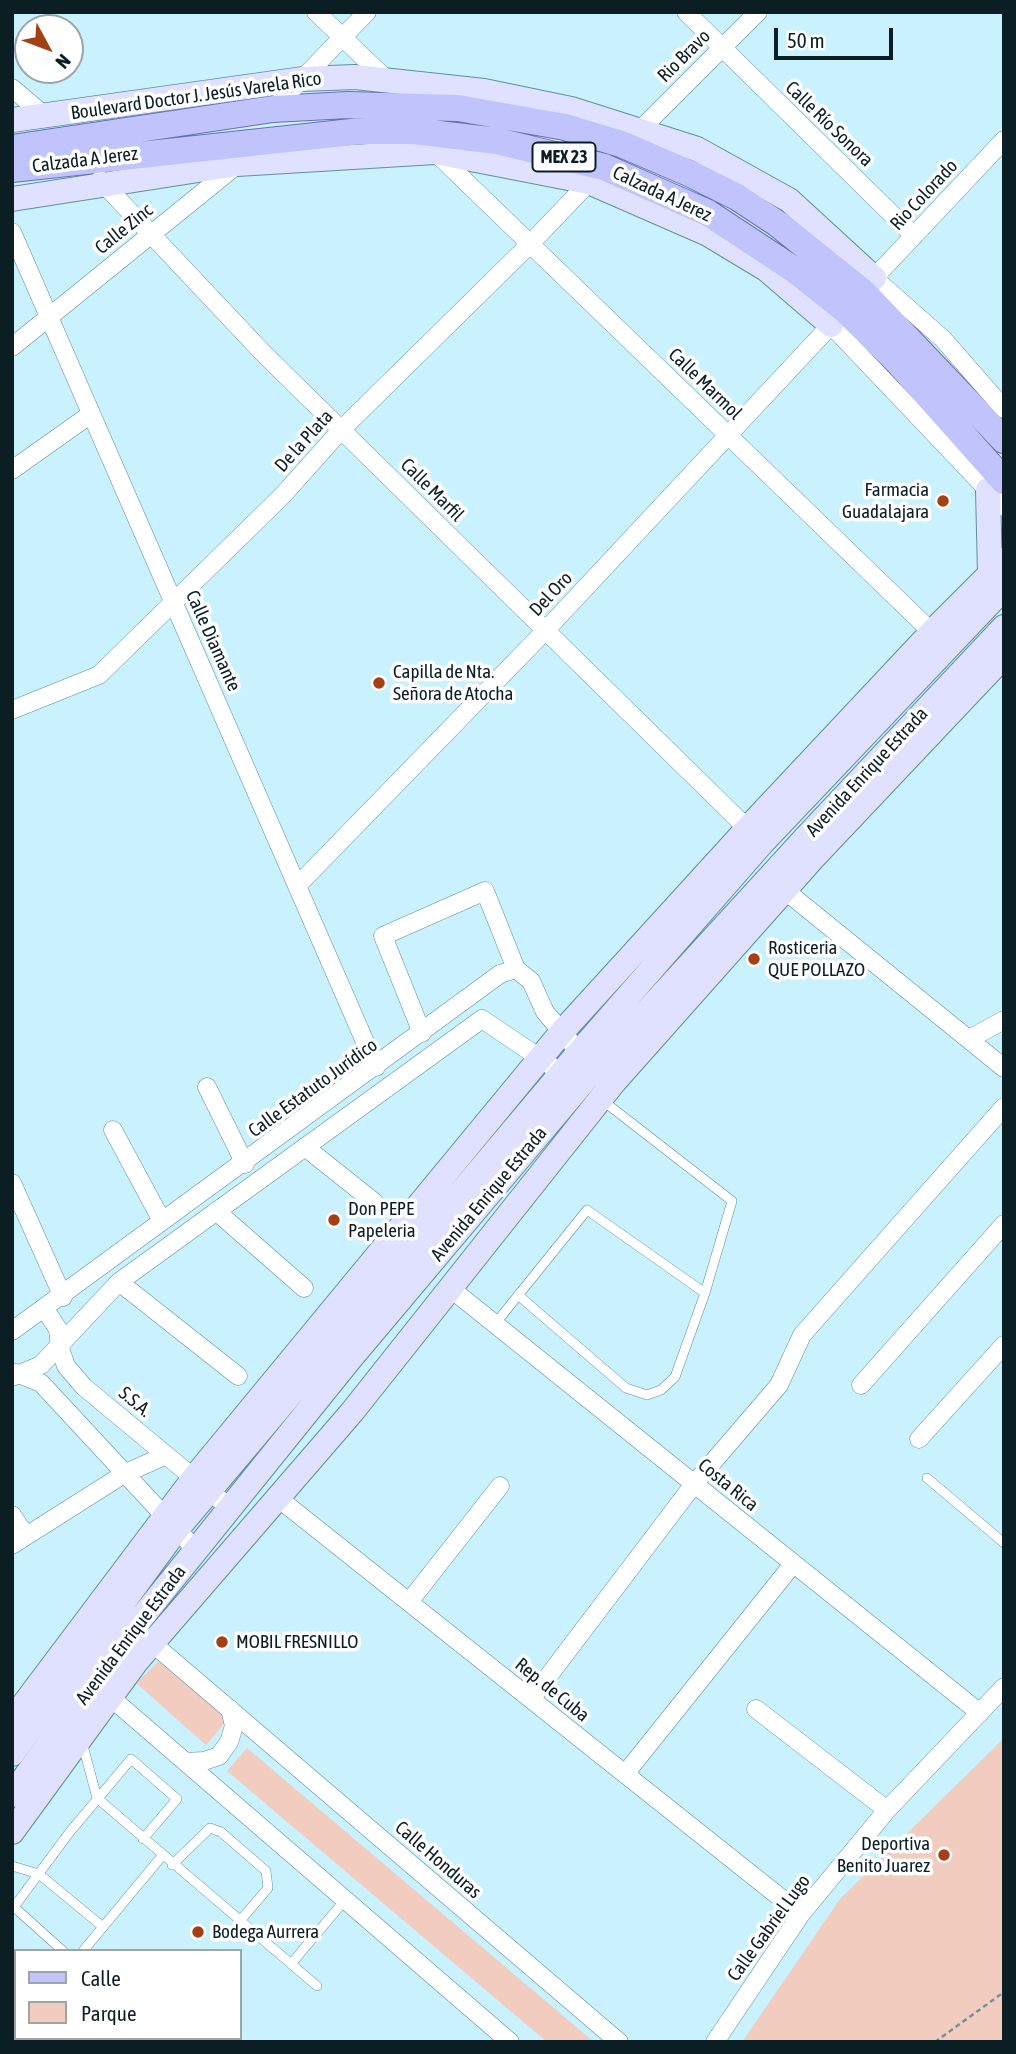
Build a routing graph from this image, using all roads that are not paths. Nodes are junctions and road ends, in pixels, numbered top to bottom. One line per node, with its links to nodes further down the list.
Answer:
1 (316, 12): 5 (street)
2 (367, 12): 5 (street)
3 (686, 12): 6 (street, Calle Río Sonora)
4 (758, 12): 6 (street, Rio Bravo)
5 (342, 38): 7 (street); 8 (street)
6 (722, 48): 13 (street, Rio Bravo); 26 (street, Calle Río Sonora)
7 (303, 79): 8 (street, Boulevard Doctor J. Jesús Varela Rico); 10 (street); 11 (street, Boulevard Doctor J. Jesús Varela Rico)
8 (387, 80): 13 (street, Boulevard Doctor J. Jesús Varela Rico)
9 (12, 88): 11 (street)
10 (273, 109): 16 (main road, Calzada A Jerez / MEX 23); 36 (main road, Calzada A Jerez / MEX 23)
11 (44, 116): 12 (street, Boulevard Doctor J. Jesús Varela Rico)
12 (12, 120)
13 (640, 130): 28 (street, Boulevard Doctor J. Jesús Varela Rico)
14 (1004, 140): 26 (street, Rio Colorado)
15 (261, 142): 18 (main road, Calzada A Jerez / MEX 23); 19 (street, Calle Zinc); 21 (main road, Calzada A Jerez / MEX 23)
16 (12, 148)
17 (435, 152): 19 (street); 21 (street); 27 (street, Calle Marmol)
18 (81, 159): 20 (main road, Calzada A Jerez / MEX 23); 22 (street, Calle Marfil)
19 (237, 164): 22 (street); 25 (street, Calle Zinc)
20 (12, 169)
21 (597, 174): 27 (street, De la Plata); 30 (street); 38 (main road, Calzada A Jerez / MEX 23)
22 (105, 185): 23 (street); 25 (street, Calle Marfil)
23 (12, 199)
24 (12, 232): 29 (street, Calle Diamante)
25 (150, 235): 29 (street, Calle Zinc); 34 (street, Calle Marfil)
26 (914, 236): 28 (street, Rio Colorado)
27 (530, 244): 34 (street, De la Plata); 35 (street, Calle Marmol)
28 (874, 278): 32 (street)
29 (49, 317): 31 (street, Calle Zinc); 33 (street, Calle Diamante)
30 (831, 325): 35 (street, Del Oro); 38 (street)
31 (12, 347)
32 (1004, 409)
33 (91, 414): 37 (street); 40 (street, Calle Diamante)
34 (341, 430): 40 (street, De la Plata); 42 (street, Calle Marfil)
35 (727, 434): 42 (street, Del Oro); 43 (street, Calle Marmol)
36 (1004, 440)
37 (12, 470)
38 (999, 492): 39 (street)
39 (999, 574): 43 (street, Avenida Enrique Estrada)
40 (174, 603): 45 (street, De la Plata); 50 (street, Calle Diamante)
41 (1004, 627): 47 (street, Avenida Enrique Estrada)
42 (545, 631): 48 (street, Calle Marfil); 50 (street, Del Oro)
43 (939, 639): 48 (street, Avenida Enrique Estrada)
44 (1004, 656): 46 (street)
45 (12, 710)
46 (953, 710): 47 (street); 49 (street)
47 (883, 754): 49 (street, Avenida Enrique Estrada)
48 (754, 836): 51 (street, Avenida Enrique Estrada)
49 (777, 883): 58 (street); 62 (street, Avenida Enrique Estrada)
50 (297, 886): 60 (street, Calle Diamante)
51 (647, 956): 57 (street); 62 (street, Avenida Enrique Estrada)
52 (516, 969): 53 (street, Calle Estatuto Jurídico); 56 (street); 57 (street)
53 (470, 998): 54 (street); 56 (street, Calle Estatuto Jurídico)
54 (482, 1019): 59 (street); 66 (street)
55 (1004, 1020): 58 (street)
56 (422, 1033): 60 (street, Calle Estatuto Jurídico)
57 (561, 1033): 59 (street); 62 (street)
58 (969, 1040): 61 (street)
59 (540, 1058): 62 (street); 91 (street)
60 (376, 1067): 67 (street, Calle Estatuto Jurídico)
61 (1004, 1068)
62 (588, 1077): 75 (street); 76 (lane); 91 (street, Avenida Enrique Estrada); 95 (street, Avenida Enrique Estrada)
63 (208, 1087): 67 (street)
64 (1004, 1107): 92 (street)
65 (113, 1130): 71 (street)
66 (304, 1147): 69 (street); 70 (street)
67 (245, 1164): 71 (street, Calle Estatuto Jurídico)
68 (12, 1183): 78 (street)
69 (374, 1202)
70 (216, 1211): 73 (street); 74 (street)
71 (162, 1221): 78 (street, Calle Estatuto Jurídico)
72 (1004, 1224): 86 (street)
73 (119, 1282): 83 (street); 85 (street)
74 (304, 1288)
75 (450, 1288): 80 (street, Costa Rica); 94 (street)
76 (705, 1293): 77 (lane); 77 (lane)
77 (518, 1295): 80 (lane)
78 (63, 1297): 79 (street, Calle Estatuto Jurídico)
79 (44, 1308): 81 (street, Calle Estatuto Jurídico); 83 (street, S.S.A.)
80 (495, 1324): 92 (street, Costa Rica)
81 (12, 1331)
82 (1004, 1345): 87 (street)
83 (60, 1348): 84 (street); 88 (street, S.S.A.)
84 (16, 1375): 89 (street)
85 (238, 1376)
86 (861, 1385)
87 (919, 1439)
88 (166, 1455): 89 (street); 91 (street, S.S.A.)
89 (124, 1474): 97 (street); 98 (street)
90 (927, 1478): 99 (lane)
91 (201, 1484): 95 (street, S.S.A.); 97 (street, Avenida Enrique Estrada)
92 (694, 1485): 101 (street, Costa Rica); 106 (street)
93 (500, 1486): 102 (street)
94 (278, 1497): 102 (street, Rep. de Cuba); 103 (street)
95 (230, 1508): 100 (street, Avenida Enrique Estrada)
96 (12, 1515): 98 (street)
97 (170, 1522): 100 (street); 110 (street); 112 (street, Avenida Enrique Estrada)
98 (19, 1540)
99 (1004, 1543)
100 (196, 1550): 103 (street, Avenida Enrique Estrada)
101 (793, 1564): 109 (street, Costa Rica); 114 (street)
102 (409, 1602): 106 (street, Rep. de Cuba)
103 (143, 1635): 105 (street, Avenida Enrique Estrada); 107 (street, Calle Honduras)
104 (1004, 1687): 109 (street, Calle Gabriel Lugo)
105 (102, 1690): 111 (street); 113 (street); 115 (street, Avenida Enrique Estrada)
106 (531, 1699): 114 (street, Rep. de Cuba)
107 (230, 1709): 113 (street); 133 (street, Calle Honduras)
108 (756, 1709): 117 (street)
109 (980, 1713): 117 (street, Calle Gabriel Lugo)
110 (12, 1720)
111 (81, 1737): 116 (lane); 118 (street)
112 (12, 1754)
113 (186, 1762): 124 (street)
114 (625, 1774): 125 (street, Rep. de Cuba)
115 (12, 1795)
116 (97, 1798): 119 (lane); 119 (lane); 123 (lane)
117 (887, 1810): 125 (street, Calle Gabriel Lugo)
118 (12, 1832)
119 (143, 1839): 120 (lane)
120 (162, 1856): 121 (lane); 127 (lane)
121 (172, 1865): 126 (lane); 126 (lane)
122 (12, 1866): 123 (lane)
123 (39, 1874): 127 (lane); 128 (lane)
124 (345, 1900): 130 (lane); 132 (street)
125 (801, 1914): 134 (street, Calle Gabriel Lugo)
126 (240, 1922): 130 (lane)
127 (103, 1927): 129 (lane)
128 (61, 1949)
129 (85, 1949)
130 (291, 1964): 131 (lane)
131 (317, 1986)
132 (501, 2039)
133 (619, 2042)
134 (715, 2042)

